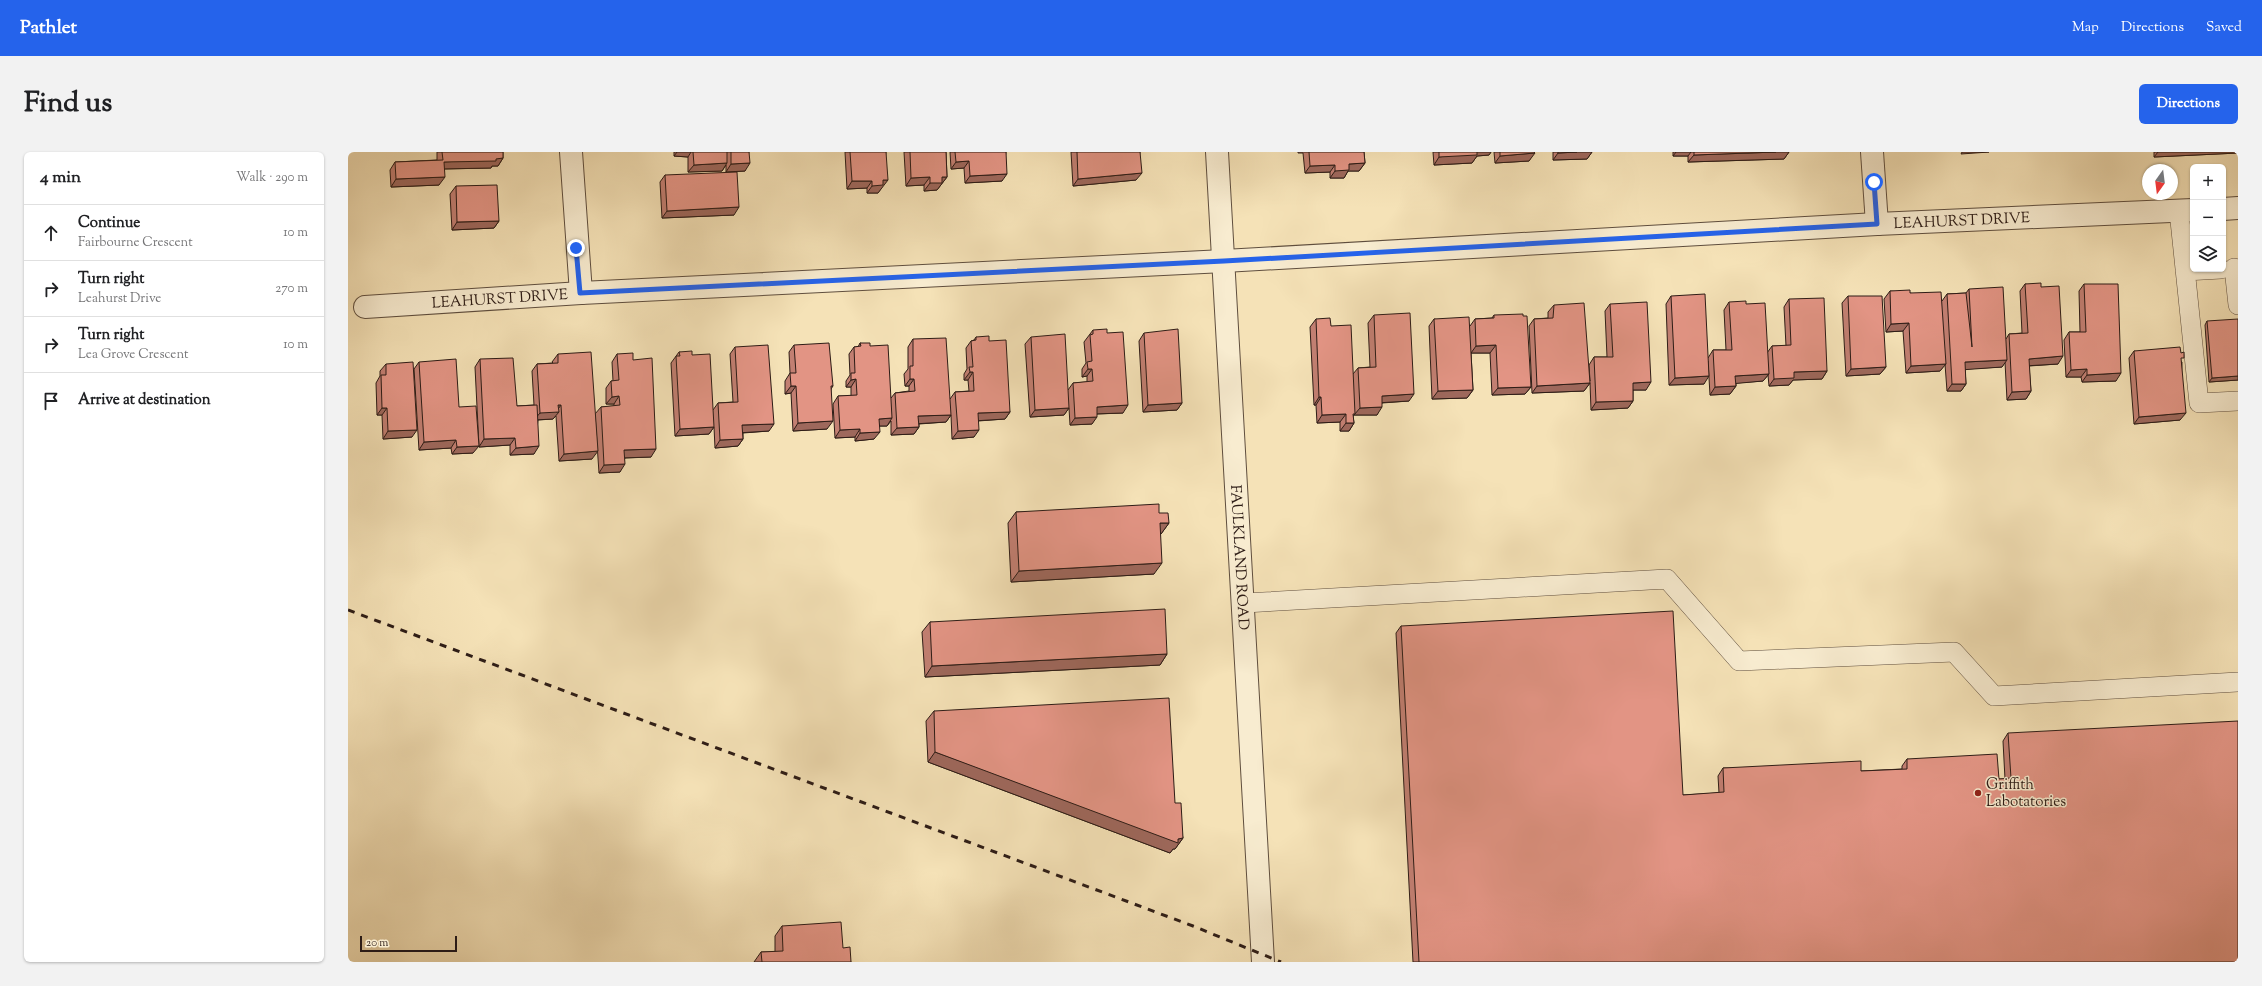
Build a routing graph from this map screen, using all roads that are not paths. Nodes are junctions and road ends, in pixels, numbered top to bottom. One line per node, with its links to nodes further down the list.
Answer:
1 (571, 152): 11 (street)
2 (1217, 152): 8 (street, FAULKLAND ROAD)
3 (1872, 152): 7 (street)
4 (2226, 208): 5 (street)
5 (2238, 208)
6 (2186, 210): 7 (street, LEAHURST DRIVE); 10 (lane)
7 (1877, 224): 8 (street, LEAHURST DRIVE)
8 (1224, 261): 11 (street, LEAHURST DRIVE); 15 (street, FAULKLAND ROAD)
9 (2229, 269): 10 (lane); 12 (lane)
10 (2185, 271): 14 (lane)
11 (580, 293): 13 (street, LEAHURST DRIVE)
12 (2238, 305)
13 (365, 307)
14 (2238, 401)
15 (1244, 603): 16 (lane); 17 (street, FAULKLAND ROAD)
16 (2238, 682)
17 (1263, 962)

